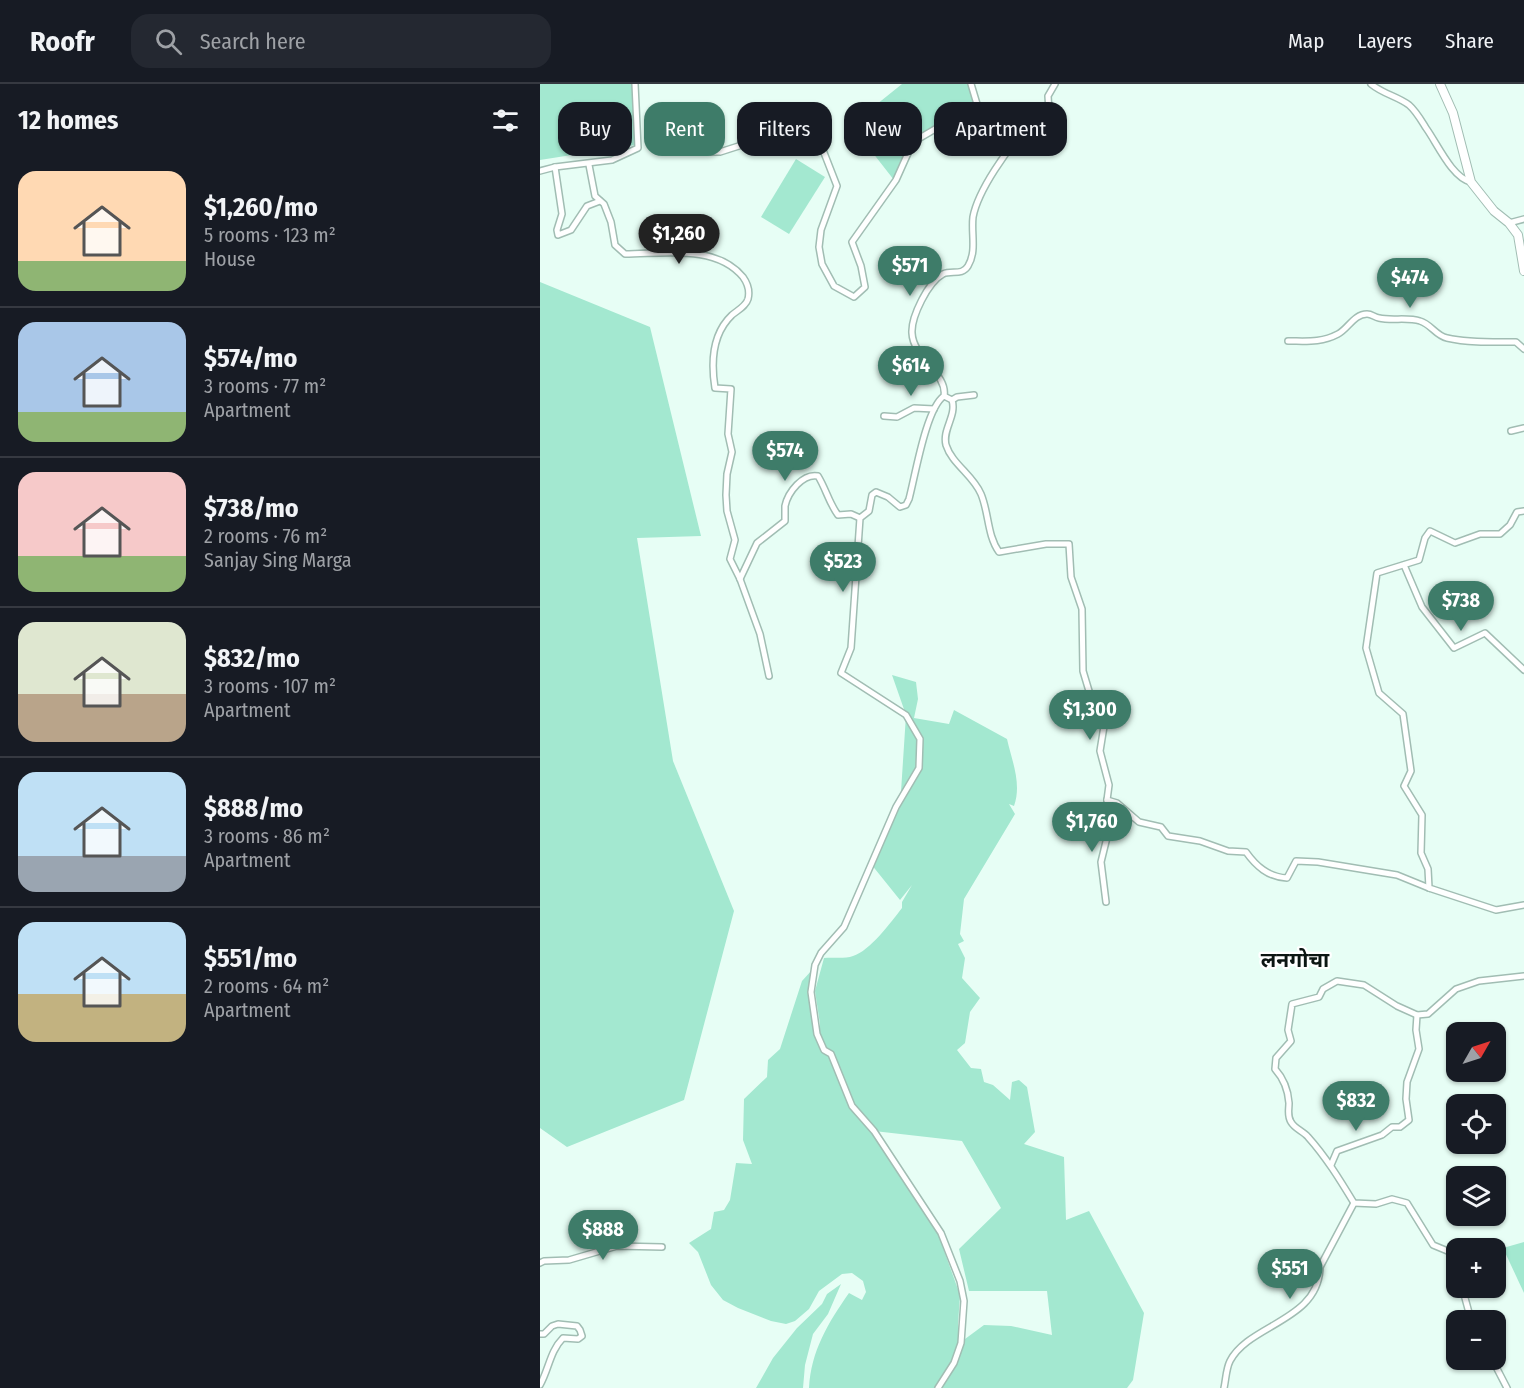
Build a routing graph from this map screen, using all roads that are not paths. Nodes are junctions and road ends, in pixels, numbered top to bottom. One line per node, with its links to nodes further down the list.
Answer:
1 (636, 84): 11 (street)
2 (971, 84): 6 (street)
3 (1055, 84): 7 (street)
4 (1371, 84): 14 (street)
5 (1440, 84): 14 (street)
6 (976, 102)
7 (1048, 102)
8 (934, 130): 9 (street)
9 (725, 150)
10 (1004, 156): 22 (street)
11 (589, 165): 12 (street); 15 (street)
12 (555, 167): 13 (street); 15 (street)
13 (540, 171)
14 (1471, 182): 17 (street)
15 (600, 201): 31 (street)
16 (1524, 219): 17 (street)
17 (1509, 223): 18 (street)
18 (1524, 271)
19 (1288, 341): 20 (street)
20 (1524, 349)
21 (974, 395): 23 (street)
22 (944, 396): 23 (street); 24 (street)
23 (952, 400): 34 (street)
24 (934, 409): 25 (street); 29 (street)
25 (884, 416)
26 (1524, 428): 27 (street)
27 (1511, 431)
28 (1524, 511): 30 (street)
29 (860, 518): 31 (street); 48 (street)
30 (1404, 565): 32 (street); 35 (street)
31 (740, 579): 33 (street)
32 (1524, 670)
33 (769, 676)
34 (1107, 800): 35 (street); 36 (street)
35 (1430, 888): 37 (street)
36 (1106, 902)
37 (1524, 905)
38 (1524, 976): 39 (street)
39 (1417, 1015): 40 (street); 40 (street)
40 (1331, 1165): 41 (street)
41 (1354, 1203): 43 (street); 49 (street)
42 (662, 1248): 44 (street)
43 (1446, 1250)
44 (540, 1263)
45 (540, 1334): 47 (street)
46 (1498, 1370): 50 (street)
47 (540, 1385)
48 (938, 1388)
49 (1224, 1388)
50 (1507, 1388)

